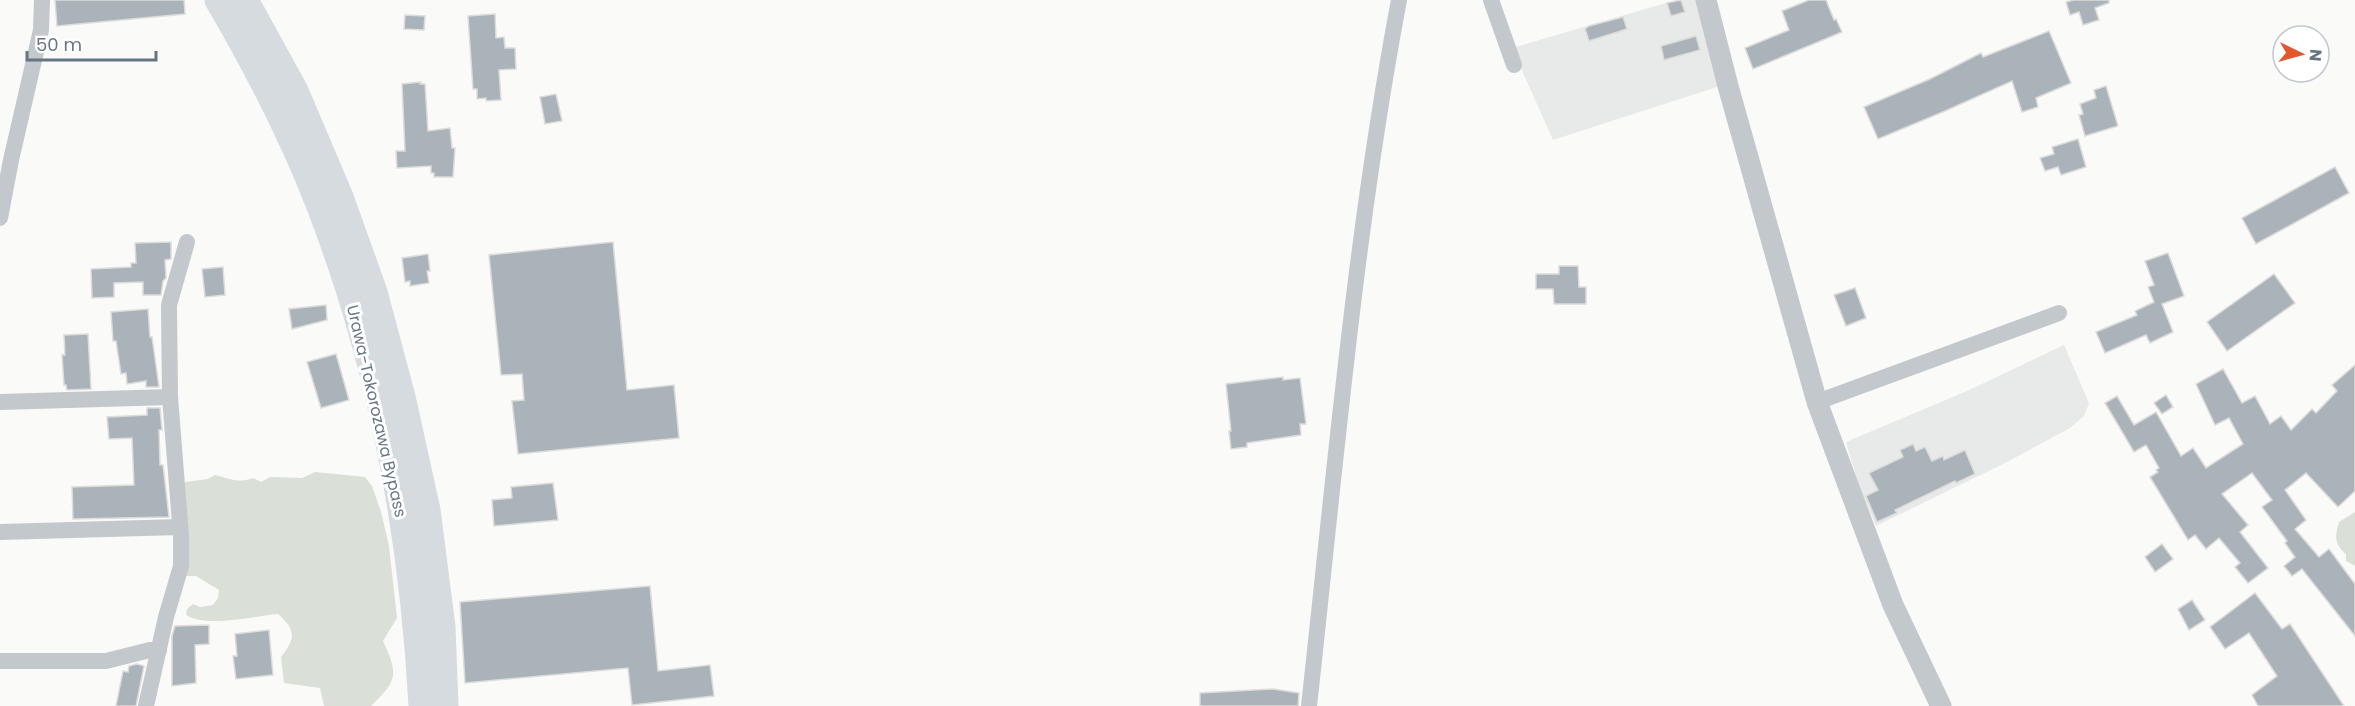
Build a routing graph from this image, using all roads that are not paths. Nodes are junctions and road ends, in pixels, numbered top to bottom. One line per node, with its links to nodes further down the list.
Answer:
1 (42, 0): 8 (street)
2 (218, 0): 19 (highway, Urawa-Tokorozawa Bypass)
3 (245, 0): 20 (highway, Urawa-Tokorozawa Bypass)
4 (1399, 0): 21 (street)
5 (1491, 0): 7 (street)
6 (1706, 0): 13 (street)
7 (1514, 65)
8 (0, 218)
9 (187, 242): 11 (street)
10 (2059, 313): 13 (street)
11 (170, 397): 12 (street); 14 (street)
12 (0, 402)
13 (1817, 402): 22 (street)
14 (180, 527): 15 (street); 16 (street)
15 (0, 532)
16 (159, 650): 17 (street); 18 (street)
17 (0, 661)
18 (146, 706)
19 (422, 706)
20 (446, 706)
21 (1309, 706)
22 (1941, 706)

